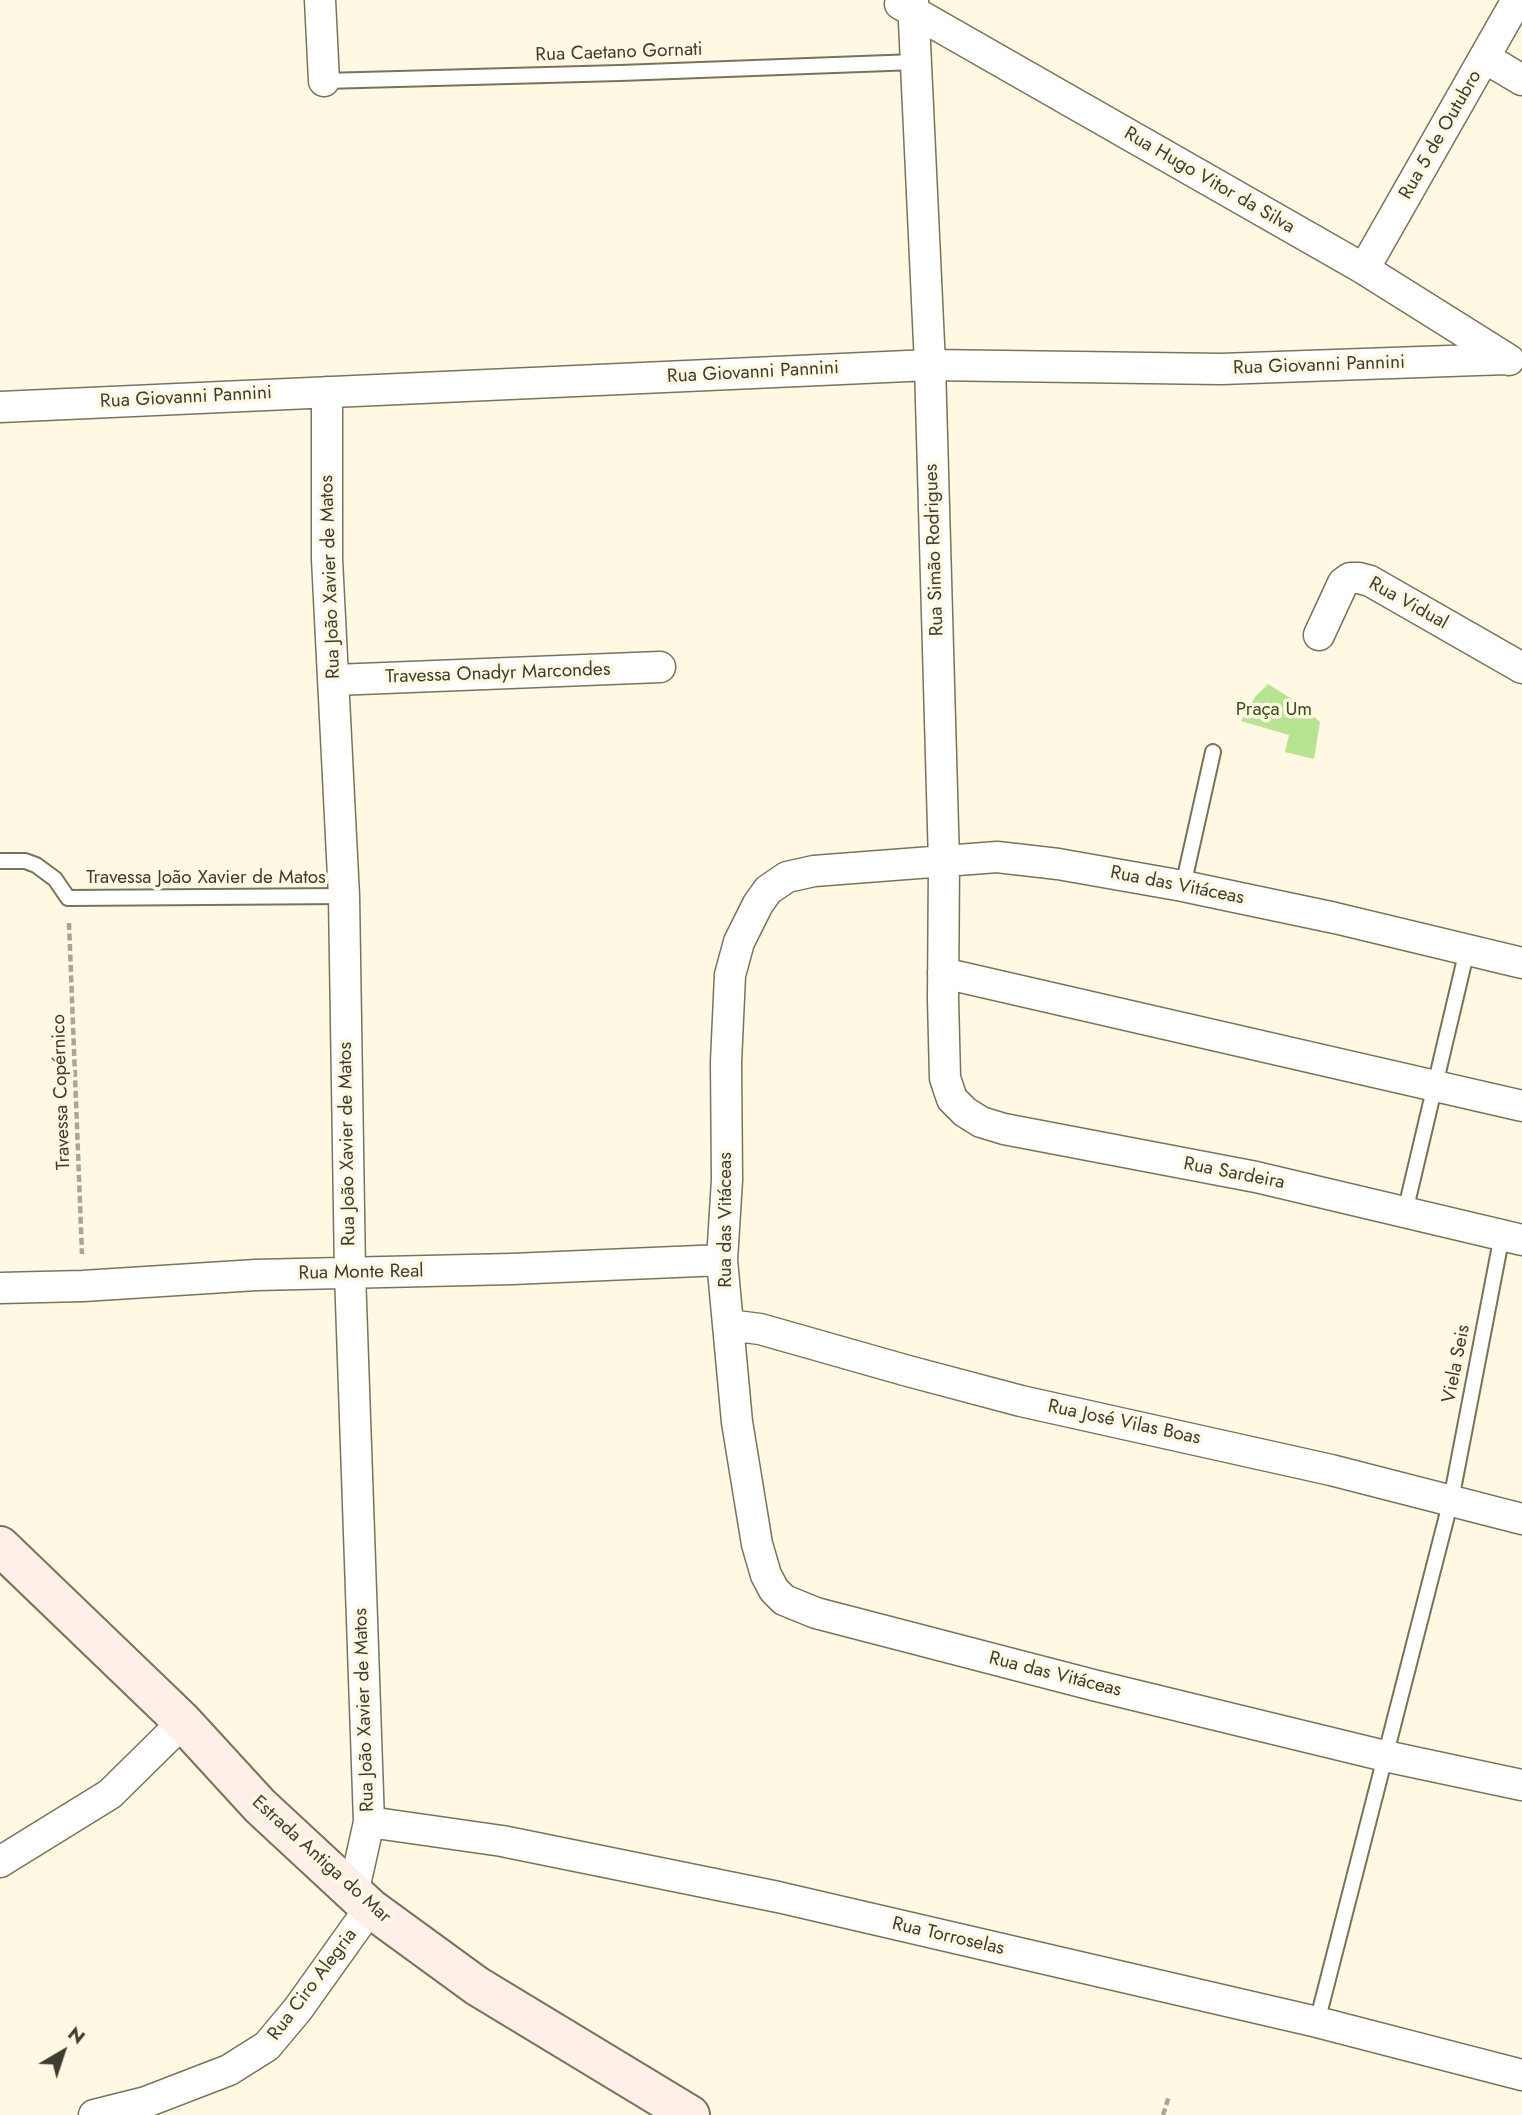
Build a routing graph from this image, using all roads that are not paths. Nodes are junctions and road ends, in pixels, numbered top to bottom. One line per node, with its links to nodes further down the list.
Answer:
1 (320, 0): 7 (street)
2 (1517, 0): 4 (street, Rua 5 de Outubro)
3 (906, 4): 5 (street, Rua Simão Rodrigues); 8 (street, Rua Hugo Vitor da Silva)
4 (1485, 58): 6 (street); 8 (street, Rua 5 de Outubro)
5 (915, 62): 7 (lane, Rua Caetano Gornati); 10 (street, Rua Simão Rodrigues)
6 (1522, 80)
7 (324, 81)
8 (1364, 269): 9 (street, Rua Hugo Vitor da Silva)
9 (1514, 363): 10 (street, Rua Giovanni Pannini)
10 (930, 365): 11 (street, Rua Giovanni Pannini); 19 (street, Rua Simão Rodrigues)
11 (327, 392): 12 (street, Rua Giovanni Pannini); 16 (street, Rua João Xavier de Matos)
12 (0, 407)
13 (1319, 635): 15 (street, Rua Vidual)
14 (660, 667): 16 (street, Travessa Onadyr Marcondes)
15 (1522, 668)
16 (335, 680): 21 (street, Rua João Xavier de Matos)
17 (1213, 752): 20 (lane)
18 (0, 861): 21 (lane, Travessa João Xavier de Matos)
19 (944, 862): 20 (street, Rua das Vitáceas); 24 (street, Rua Simão Rodrigues); 30 (street, Rua das Vitáceas)
20 (1183, 886): 22 (street, Rua das Vitáceas)
21 (344, 896): 31 (street, Rua João Xavier de Matos)
22 (1467, 950): 23 (street, Rua das Vitáceas); 25 (lane)
23 (1522, 963)
24 (943, 973): 25 (street); 26 (street, Rua Simão Rodrigues)
25 (1434, 1085): 27 (street); 28 (lane)
26 (952, 1099): 28 (street, Rua Sardeira)
27 (1522, 1107)
28 (1405, 1212): 29 (street, Rua Sardeira)
29 (1512, 1237): 34 (lane, Viela Seis)
30 (722, 1260): 31 (street, Rua Monte Real); 33 (street, Rua das Vitáceas)
31 (350, 1273): 32 (street, Rua Monte Real); 40 (street, Rua João Xavier de Matos)
32 (0, 1288)
33 (728, 1325): 34 (street, Rua José Vilas Boas); 38 (street, Rua das Vitáceas)
34 (1451, 1500): 35 (street, Rua José Vilas Boas); 38 (lane, Viela Seis)
35 (1522, 1519)
36 (0, 1546): 37 (street, Estrada Antiga do Mar)
37 (183, 1722): 41 (street); 42 (street, Estrada Antiga do Mar)
38 (1385, 1756): 39 (street, Rua das Vitáceas); 43 (lane, Viela Seis)
39 (1522, 1785)
40 (369, 1822): 42 (street, Rua João Xavier de Matos); 43 (street, Rua Torroselas)
41 (0, 1862)
42 (362, 1901): 45 (street, Rua Ciro Alegria); 46 (street, Estrada Antiga do Mar)
43 (1317, 2022): 44 (street, Rua Torroselas)
44 (1522, 2075)
45 (94, 2115)
46 (690, 2115)

